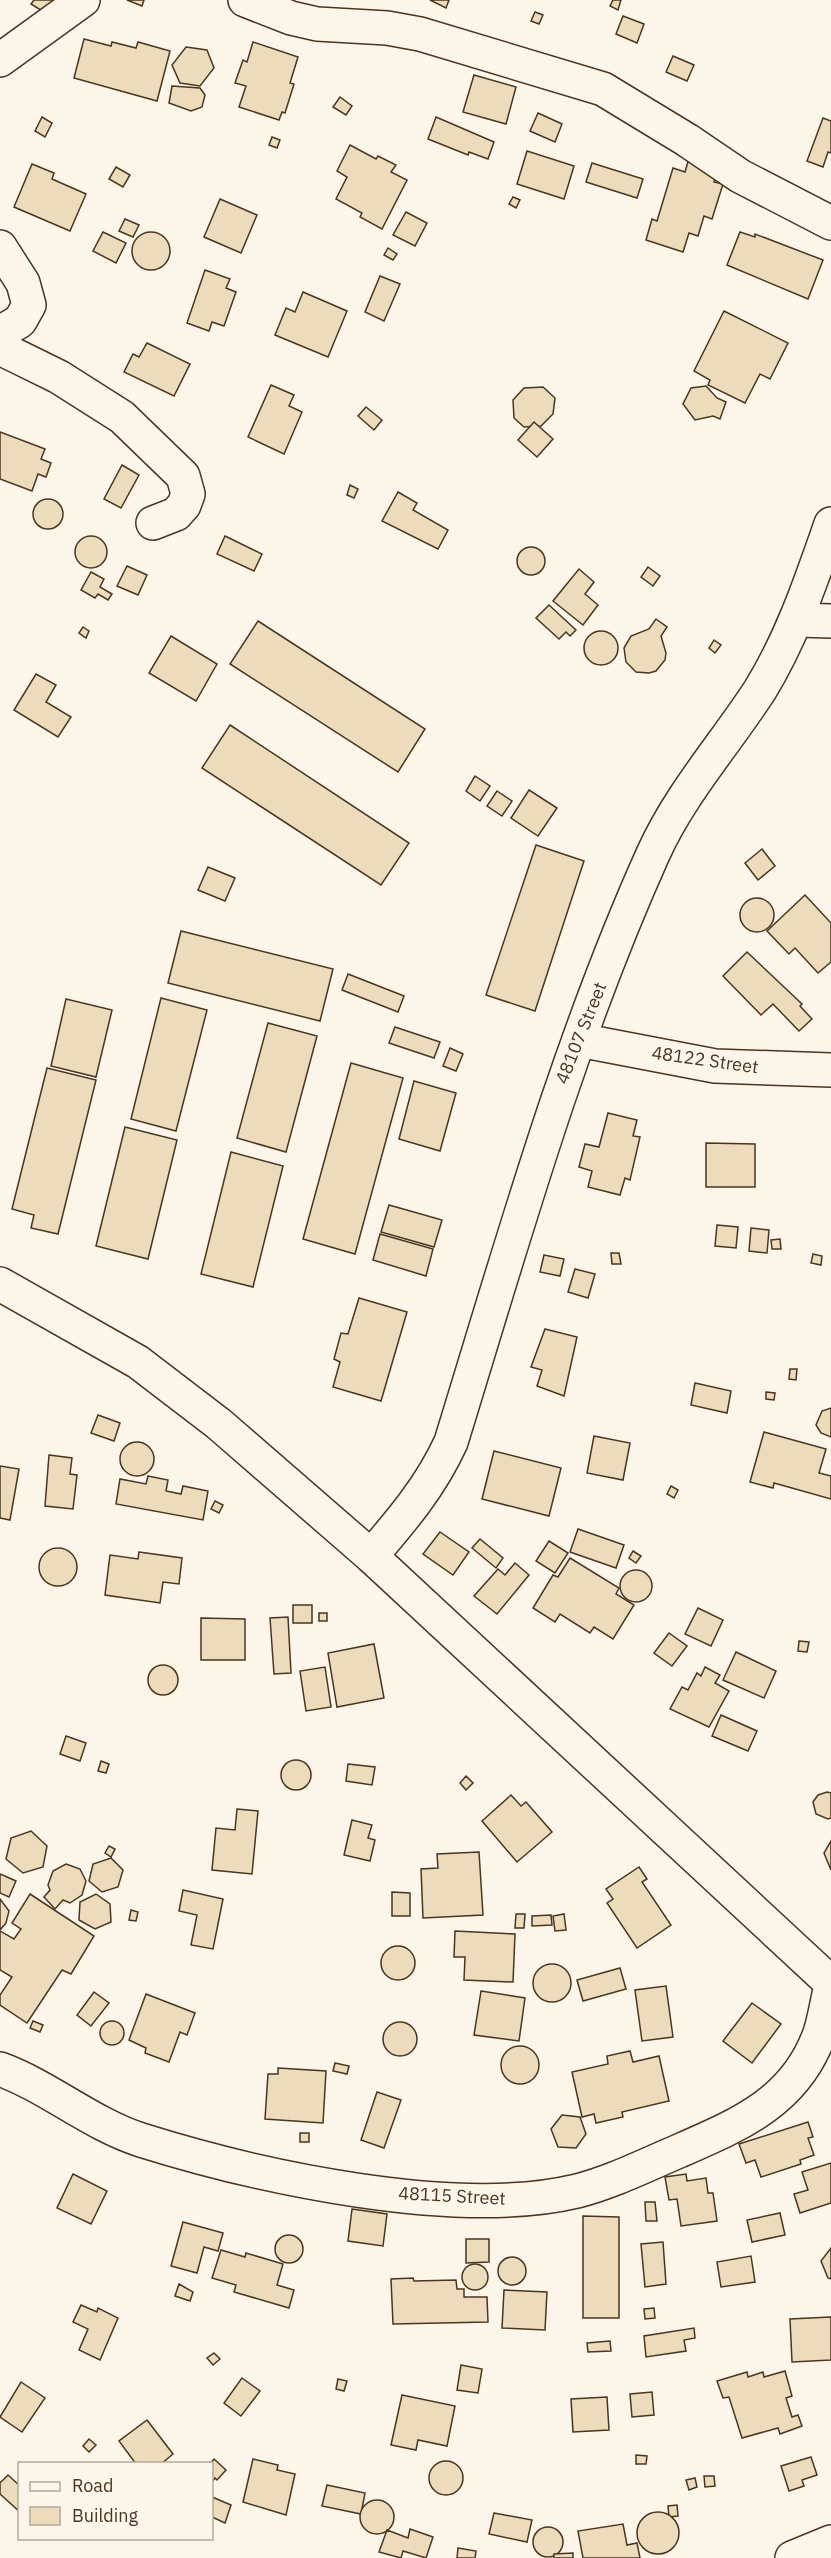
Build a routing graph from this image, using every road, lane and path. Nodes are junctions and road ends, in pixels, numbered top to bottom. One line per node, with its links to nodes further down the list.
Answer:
1 (82, 0): 3 (street)
2 (245, 0): 4 (street)
3 (0, 60)
4 (831, 223)
5 (0, 247): 6 (street)
6 (0, 333)
7 (0, 348): 8 (street)
8 (153, 523)
9 (831, 524): 10 (street, 48107 Street)
10 (797, 620): 11 (street); 12 (street, 48107 Street)
11 (831, 621)
12 (579, 1040): 13 (street, 48122 Street); 15 (street, 48107 Street)
13 (831, 1070)
14 (0, 1284): 15 (street)
15 (371, 1556): 16 (street)
16 (831, 1985): 17 (street, 48115 Street)
17 (0, 2069)
18 (831, 2542): 19 (street)
19 (792, 2558)

